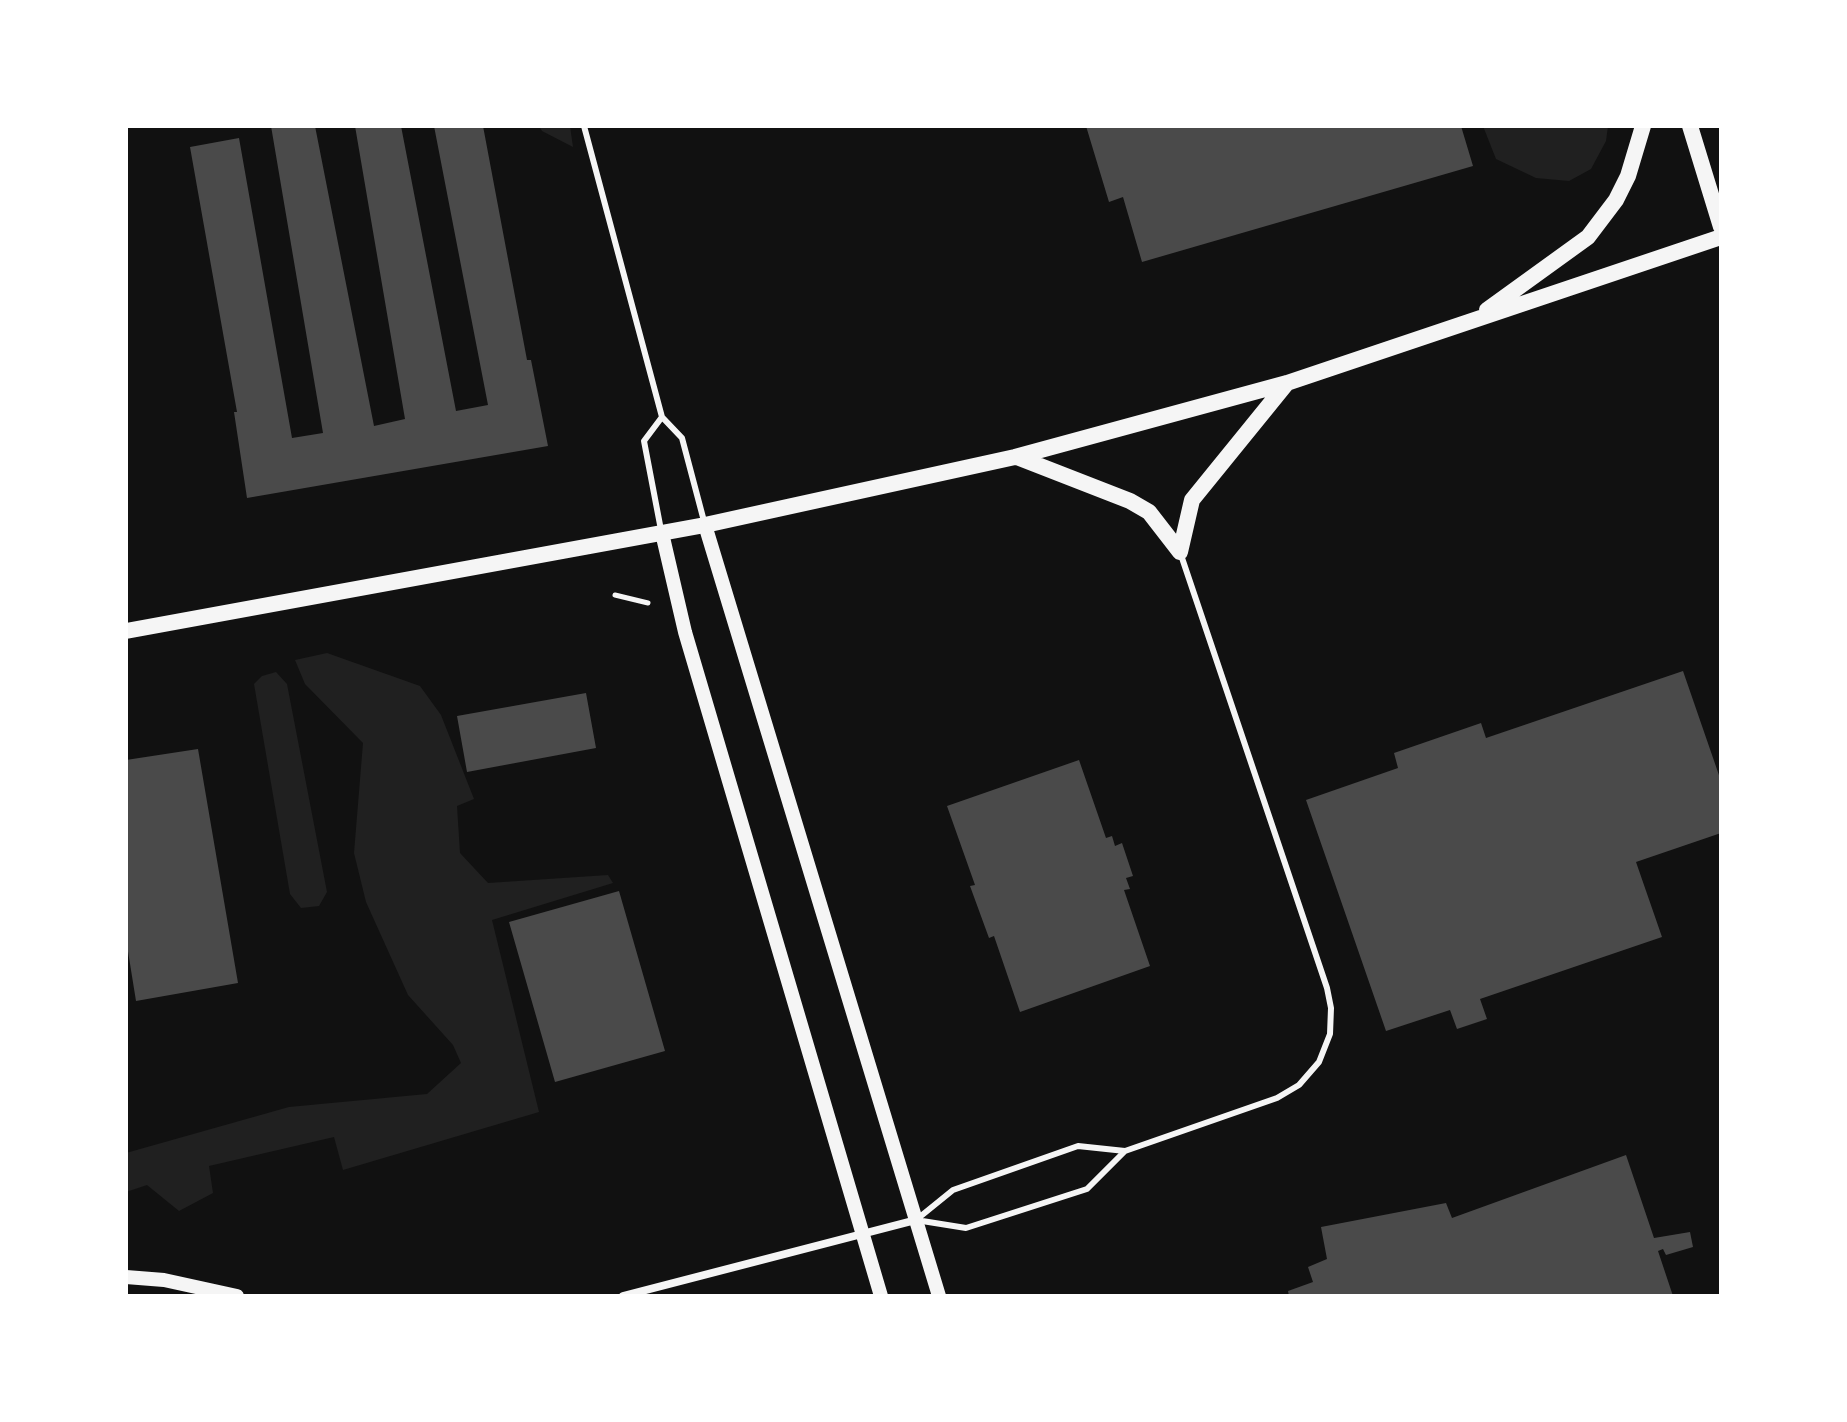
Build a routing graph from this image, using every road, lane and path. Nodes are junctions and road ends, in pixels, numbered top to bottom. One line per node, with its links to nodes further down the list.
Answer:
1 (584, 126): 8 (lane)
2 (1643, 126): 6 (main road)
3 (1690, 126): 4 (main road)
4 (1721, 227)
5 (1721, 237): 6 (main road)
6 (1466, 324): 7 (main road)
7 (1287, 383): 9 (main road); 12 (main road)
8 (662, 417): 10 (lane); 11 (lane)
9 (1015, 457): 10 (main road); 12 (main road)
10 (705, 525): 11 (main road); 17 (street)
11 (662, 533): 15 (main road); 18 (street)
12 (1180, 552): 16 (lane)
13 (615, 595): 14 (path)
14 (648, 603)
15 (126, 631)
16 (1125, 1151): 17 (lane); 17 (lane)
17 (916, 1220): 18 (street); 24 (street)
18 (862, 1233): 22 (street); 23 (street)
19 (126, 1277): 20 (street)
20 (186, 1290): 21 (street)
21 (237, 1296)
22 (623, 1296)
23 (881, 1296)
24 (939, 1296)

